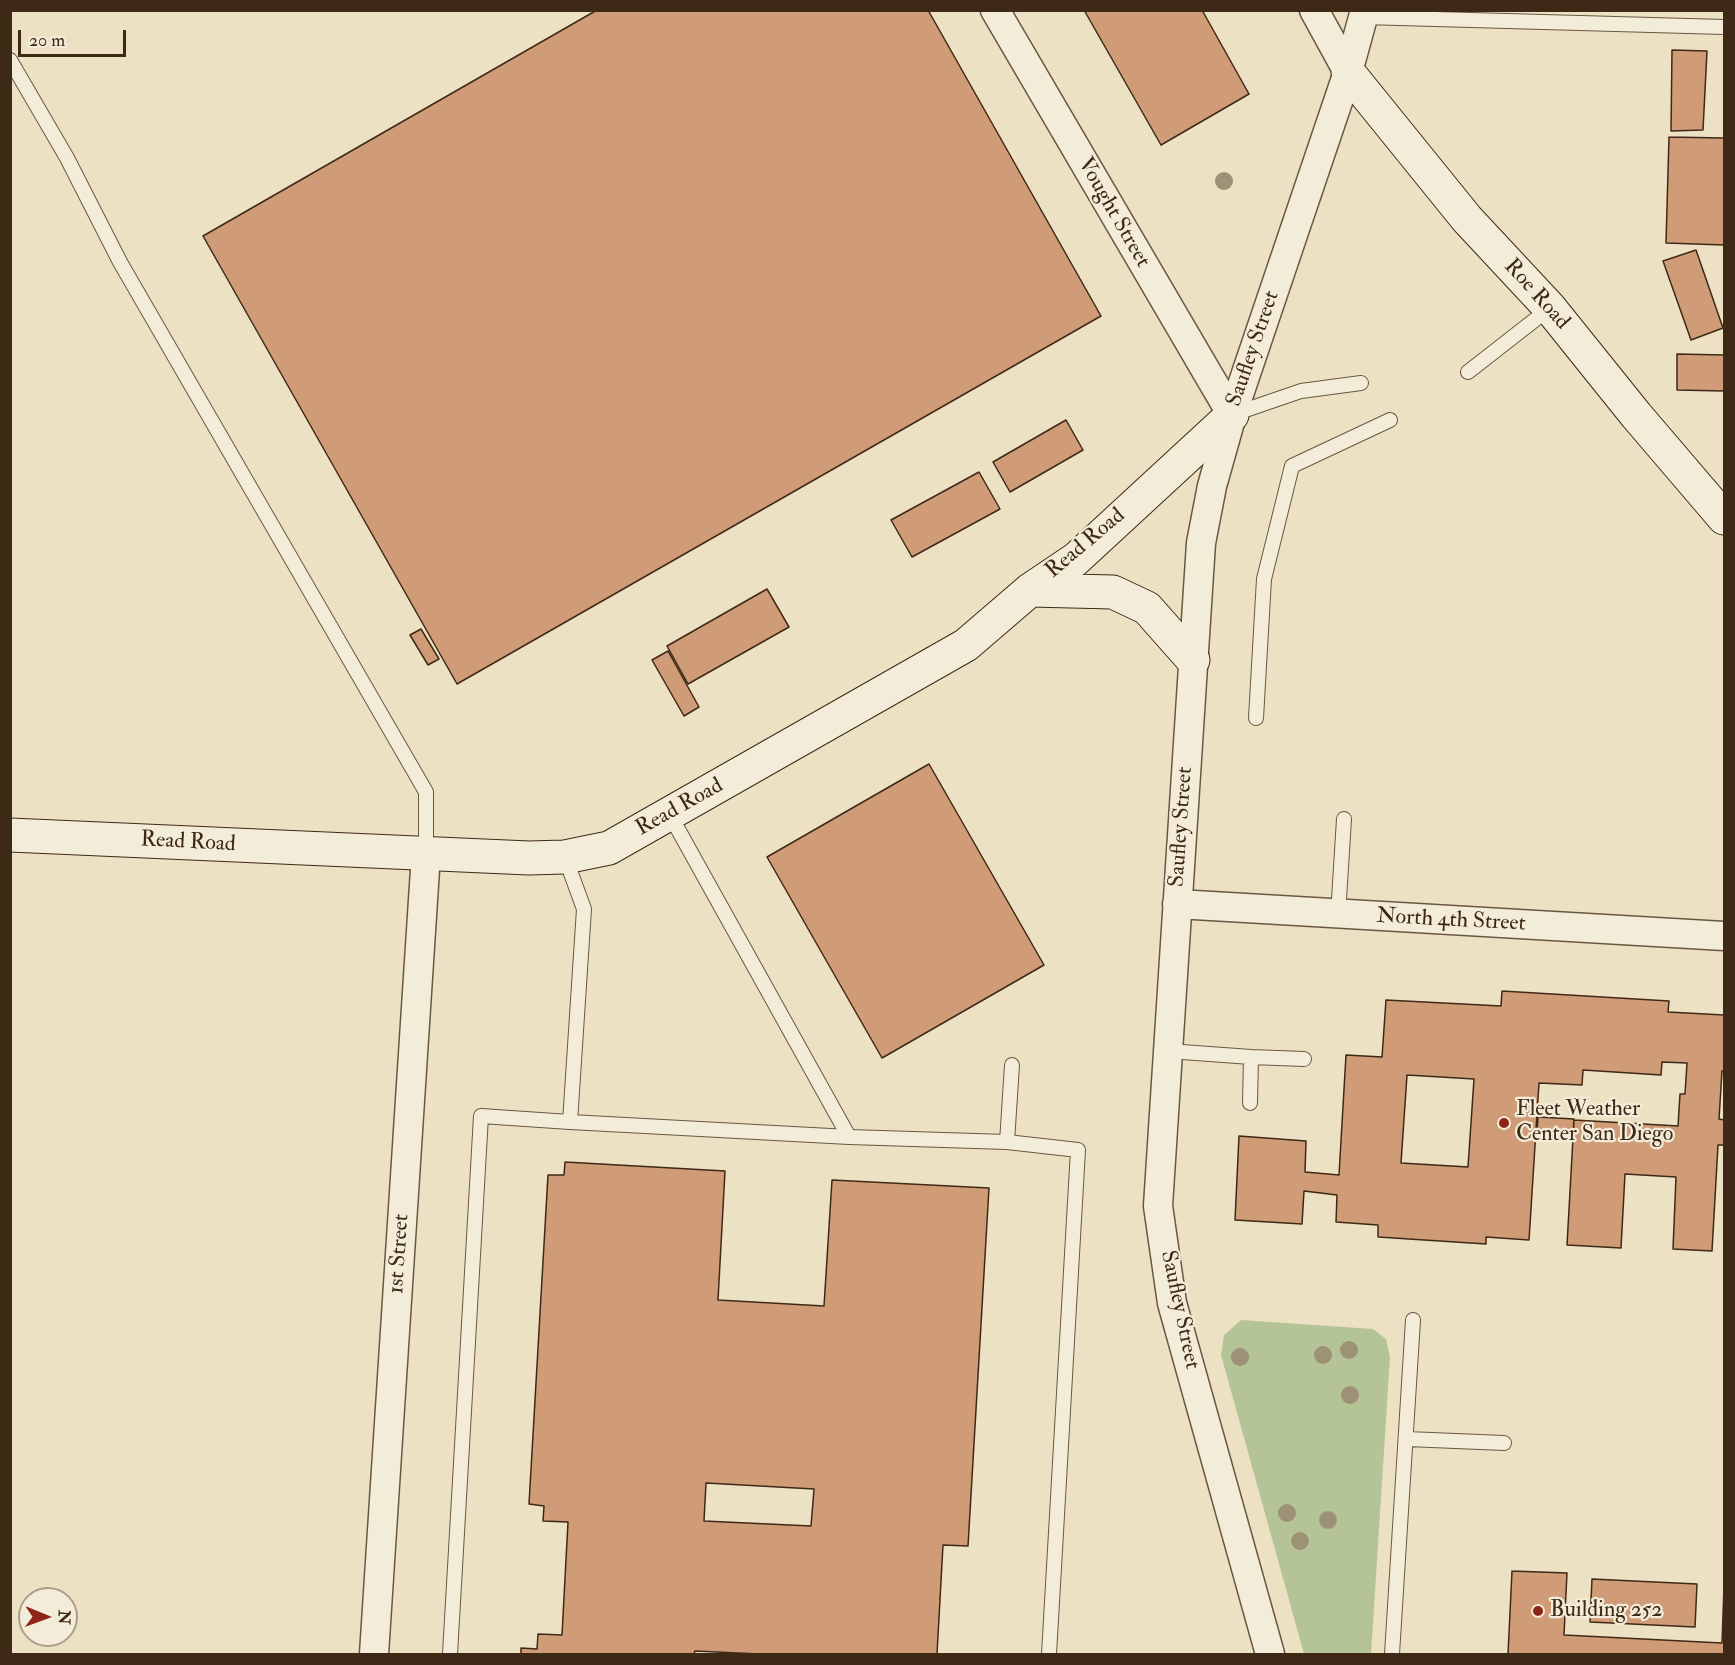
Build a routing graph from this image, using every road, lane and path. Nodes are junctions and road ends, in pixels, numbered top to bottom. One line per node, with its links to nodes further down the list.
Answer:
1 (994, 10): 10 (street, Vought Street)
2 (1314, 10): 6 (street)
3 (1364, 14): 4 (lane); 6 (street, Saufley Street)
4 (1725, 27)
5 (10, 60): 19 (lane)
6 (1348, 72): 7 (street, Roe Road); 10 (street, Saufley Street)
7 (1550, 308): 8 (lane); 12 (street, Roe Road)
8 (1468, 372)
9 (1360, 383): 10 (lane)
10 (1232, 415): 13 (street, Read Road); 14 (street, Saufley Street)
11 (1390, 420): 15 (lane)
12 (1725, 518)
13 (1030, 590): 14 (street); 16 (street, Read Road)
14 (1193, 660): 21 (street, Saufley Street)
15 (1256, 717)
16 (670, 815): 20 (street, Read Road); 30 (lane)
17 (1344, 819): 22 (lane)
18 (10, 835): 19 (street, Read Road)
19 (426, 854): 20 (street, Read Road); 35 (street, 1st Street)
20 (565, 856): 29 (lane)
21 (1177, 904): 22 (street, North 4th Street); 24 (street, Saufley Street)
22 (1338, 915): 23 (street, North 4th Street)
23 (1725, 936)
24 (1168, 1051): 25 (lane); 38 (street, Saufley Street)
25 (1251, 1057): 26 (lane); 28 (lane)
26 (1304, 1059)
27 (1012, 1065): 31 (lane)
28 (1250, 1103)
29 (570, 1122): 30 (lane); 36 (lane)
30 (849, 1137): 31 (lane)
31 (1007, 1142): 37 (lane)
32 (1413, 1320): 33 (lane)
33 (1407, 1439): 34 (lane); 39 (lane)
34 (1504, 1443)
35 (374, 1654)
36 (450, 1654)
37 (1049, 1654)
38 (1270, 1654)
39 (1392, 1654)

